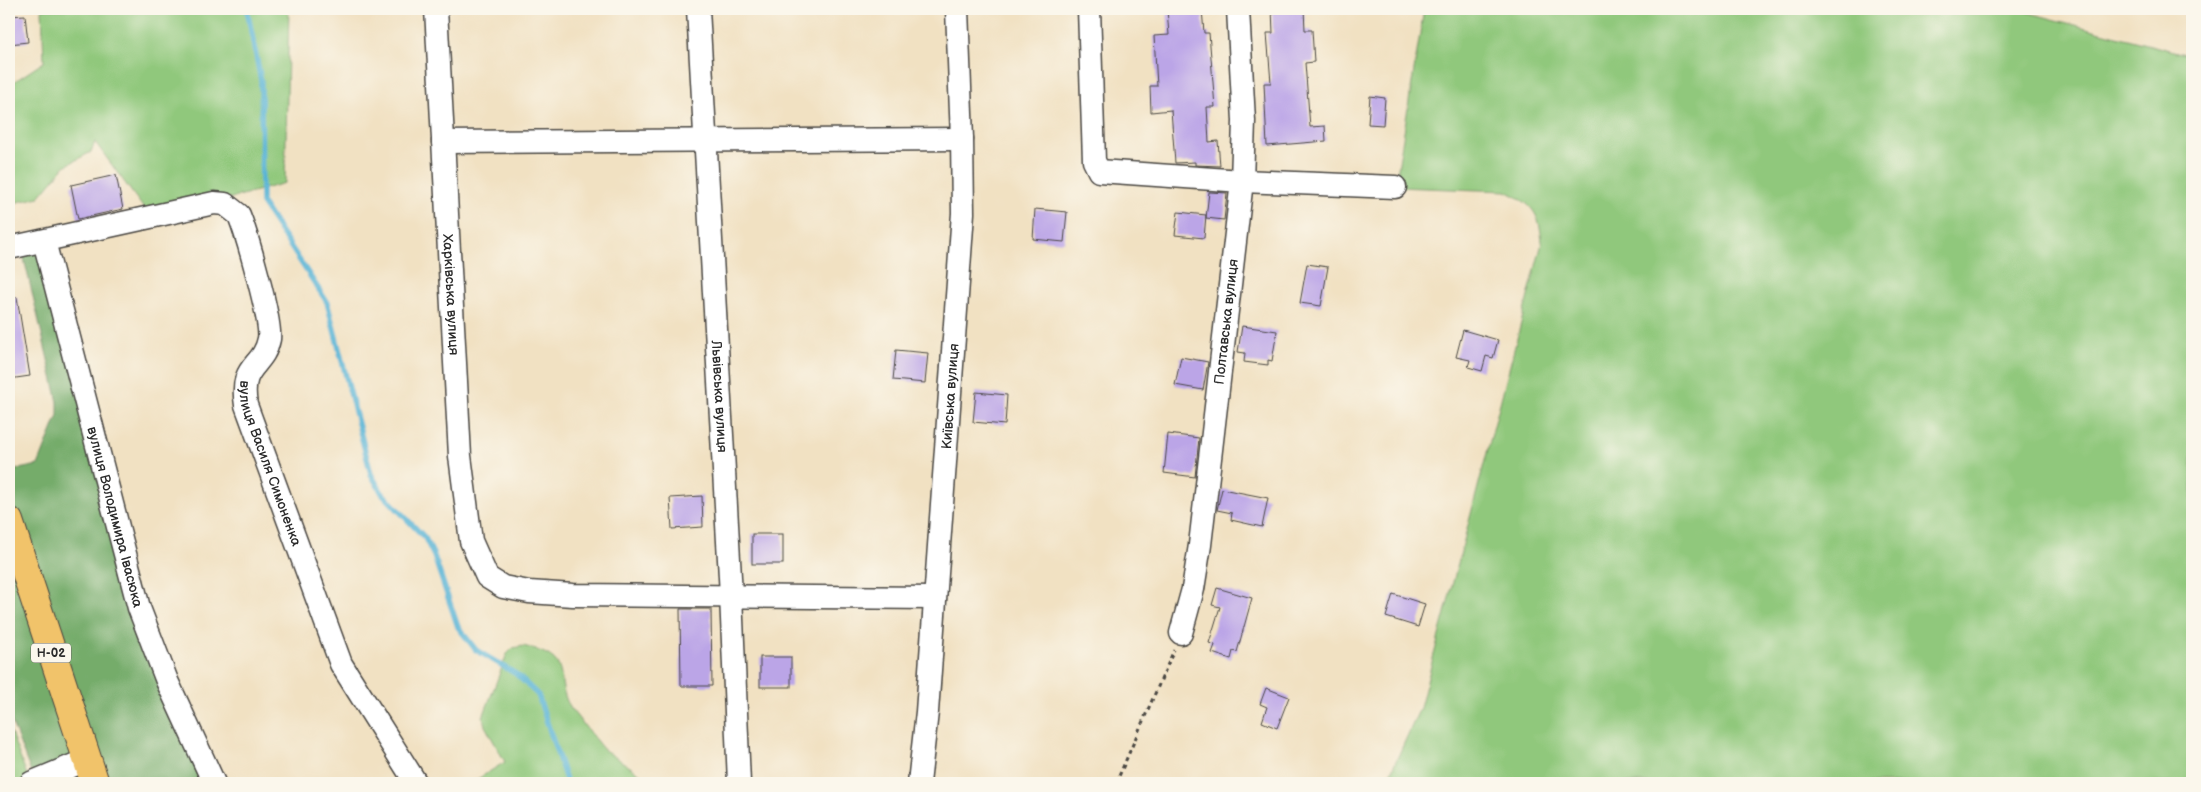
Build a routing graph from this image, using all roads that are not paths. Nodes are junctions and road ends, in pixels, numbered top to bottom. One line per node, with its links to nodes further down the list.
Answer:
1 (436, 9): 7 (street, Харківська вулиця)
2 (698, 9): 8 (street, Львівська вулиця)
3 (956, 9): 6 (street, Київська вулиця)
4 (1089, 9): 9 (street)
5 (1238, 9): 9 (street, Полтавська вулиця)
6 (962, 139): 8 (street); 15 (street, Київська вулиця)
7 (443, 142): 8 (street); 14 (street, Харківська вулиця)
8 (705, 142): 14 (street, Львівська вулиця)
9 (1242, 181): 10 (street); 16 (street, Полтавська вулиця)
10 (1395, 187)
11 (44, 241): 12 (street, вулиця Василя Симоненка); 19 (street, вулиця Володимира Івасюка); 20 (street, вулиця Василя Симоненка)
12 (9, 248)
13 (9, 521): 17 (main road, Н-02)
14 (731, 595): 15 (street); 21 (street, Львівська вулиця)
15 (934, 598): 22 (street, Київська вулиця)
16 (1181, 633)
17 (91, 771): 18 (street)
18 (36, 782)
19 (214, 783)
20 (416, 783)
21 (739, 783)
22 (919, 783)

